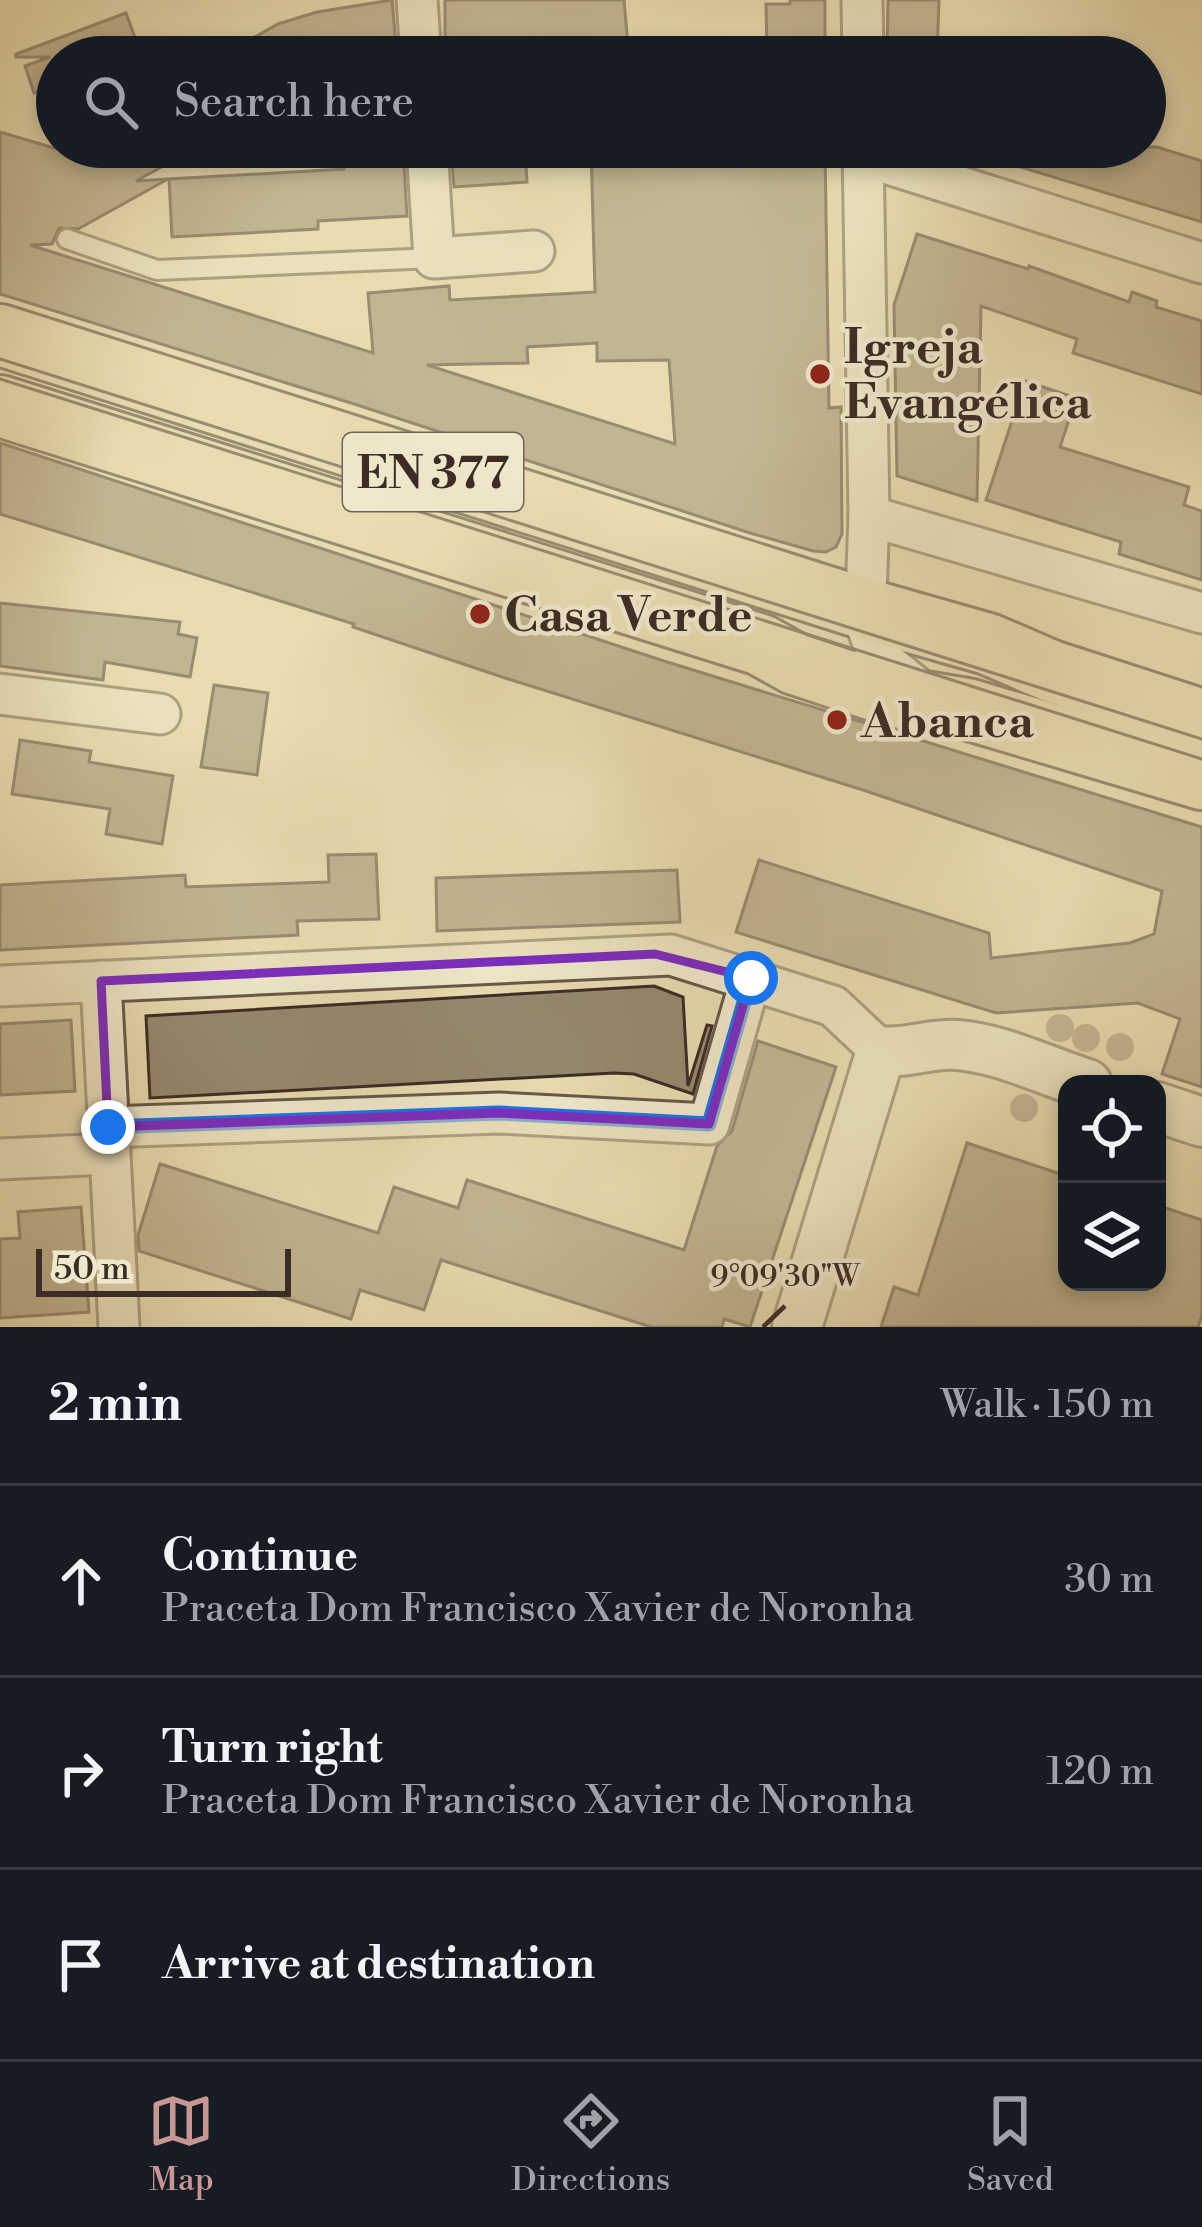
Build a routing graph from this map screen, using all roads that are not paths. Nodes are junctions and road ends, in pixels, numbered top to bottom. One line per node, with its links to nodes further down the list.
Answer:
1 (417, 0): 3 (street)
2 (862, 0): 4 (street)
3 (420, 36)
4 (863, 36)
5 (428, 168): 10 (street)
6 (863, 168): 14 (street)
7 (914, 168): 11 (street)
8 (67, 239): 10 (lane)
9 (534, 251): 10 (street)
10 (434, 258)
11 (1202, 263)
12 (0, 335): 15 (main road, EN 377)
13 (0, 406): 17 (main road, EN 377)
14 (869, 516): 15 (street); 16 (street)
15 (865, 609): 17 (street); 19 (street); 21 (main road, EN 377)
16 (1202, 613)
17 (761, 645): 19 (main road, EN 377)
18 (0, 694): 20 (street)
19 (934, 703): 22 (main road, EN 377)
20 (160, 714)
21 (1202, 720)
22 (1202, 779)
23 (751, 978): 24 (street); 26 (street); 30 (street)
24 (100, 981): 25 (street); 30 (street)
25 (0, 986)
26 (881, 1051): 27 (street); 33 (street)
27 (1060, 1075)
28 (1166, 1110): 29 (street)
29 (1202, 1122)
30 (109, 1140): 31 (street); 32 (street)
31 (0, 1159)
32 (119, 1327)
33 (797, 1327)

